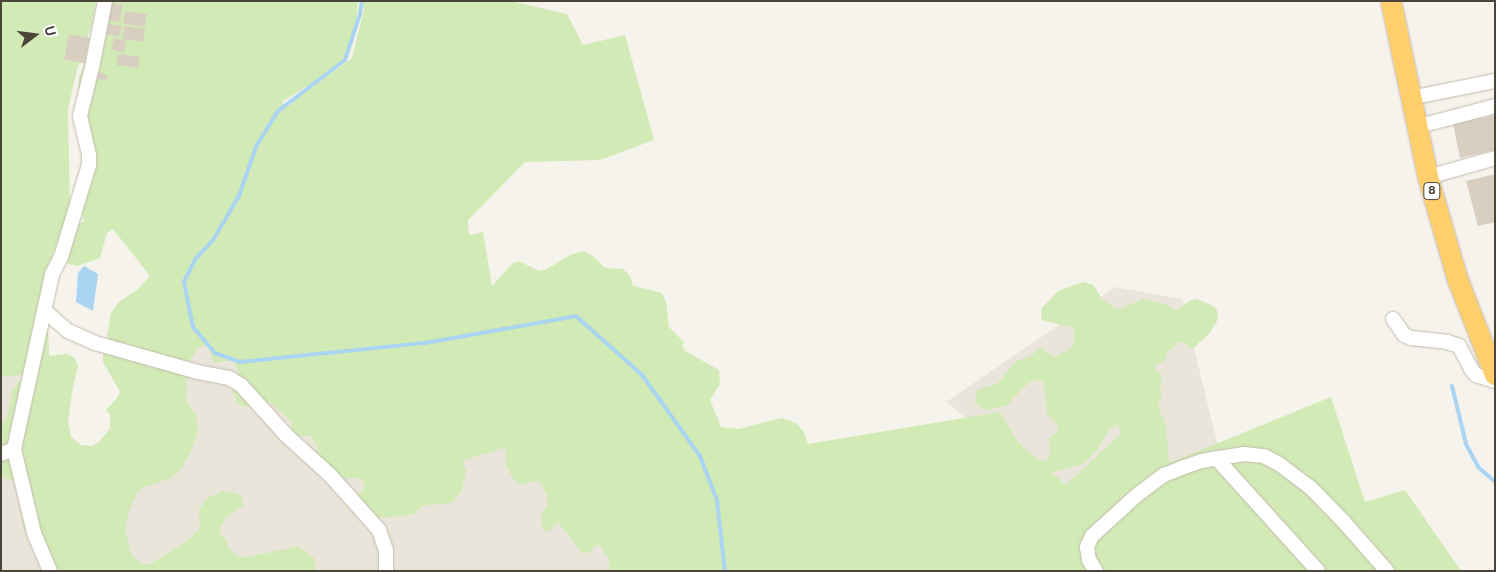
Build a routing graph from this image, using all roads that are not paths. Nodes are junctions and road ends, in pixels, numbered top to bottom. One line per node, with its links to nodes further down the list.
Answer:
1 (105, 1): 9 (street)
2 (1391, 1): 4 (highway, 8)
3 (1495, 81): 4 (street)
4 (1410, 98): 6 (highway, 8)
5 (1495, 106): 6 (street)
6 (1416, 127): 8 (highway, 8)
7 (1495, 158): 8 (street)
8 (1428, 178): 11 (highway, 8)
9 (45, 311): 12 (street); 15 (street)
10 (1393, 319): 11 (street)
11 (1493, 370)
12 (8, 452): 14 (street)
13 (1216, 458): 16 (street); 17 (street); 18 (street)
14 (50, 571)
15 (386, 571)
16 (1096, 571)
17 (1318, 571)
18 (1387, 571)

